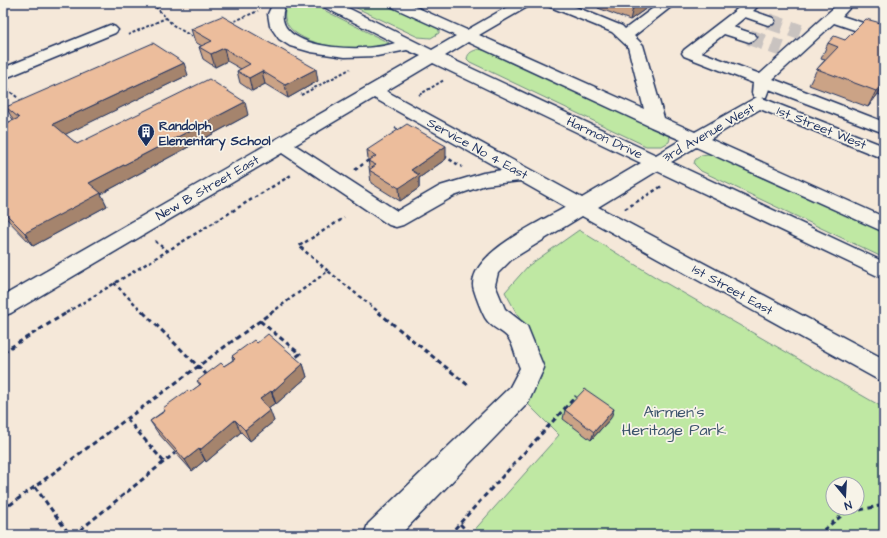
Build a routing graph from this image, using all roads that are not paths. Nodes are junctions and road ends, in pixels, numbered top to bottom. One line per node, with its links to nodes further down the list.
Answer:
1 (280, 3): 14 (street)
2 (327, 3): 14 (street, Harmon Drive)
3 (395, 3): 12 (street)
4 (524, 3): 12 (street, New B Street East)
5 (669, 3): 13 (street)
6 (565, 5): 13 (street)
7 (840, 10): 9 (street); 11 (street); 17 (street)
8 (738, 16): 8 (street); 17 (street)
9 (884, 24)
10 (110, 30): 16 (street)
11 (884, 35)
12 (467, 36): 15 (street, New B Street East); 20 (street)
13 (630, 40): 20 (street)
14 (409, 44): 15 (street, Harmon Drive)
15 (432, 56): 18 (street, New B Street East); 25 (street, Harmon Drive)
16 (4, 80)
17 (762, 81): 19 (street); 21 (street)
18 (373, 90): 23 (street, New B Street East); 26 (street, Service No 4 East)
19 (759, 102): 22 (street, 3rd Avenue West); 24 (street, 1st Street West)
20 (657, 122): 22 (street)
21 (884, 128)
22 (695, 139): 25 (street, 3rd Avenue West); 28 (street)
23 (281, 144): 26 (street); 30 (street, New B Street East)
24 (884, 153)
25 (657, 162): 27 (street, 3rd Avenue West); 29 (street, Harmon Drive)
26 (524, 174): 27 (street, Service No 4 East)
27 (582, 207): 31 (street, 1st Street East); 32 (street, 3rd Avenue West)
28 (884, 225)
29 (884, 271)
30 (3, 307)
31 (884, 370)
32 (379, 535)

